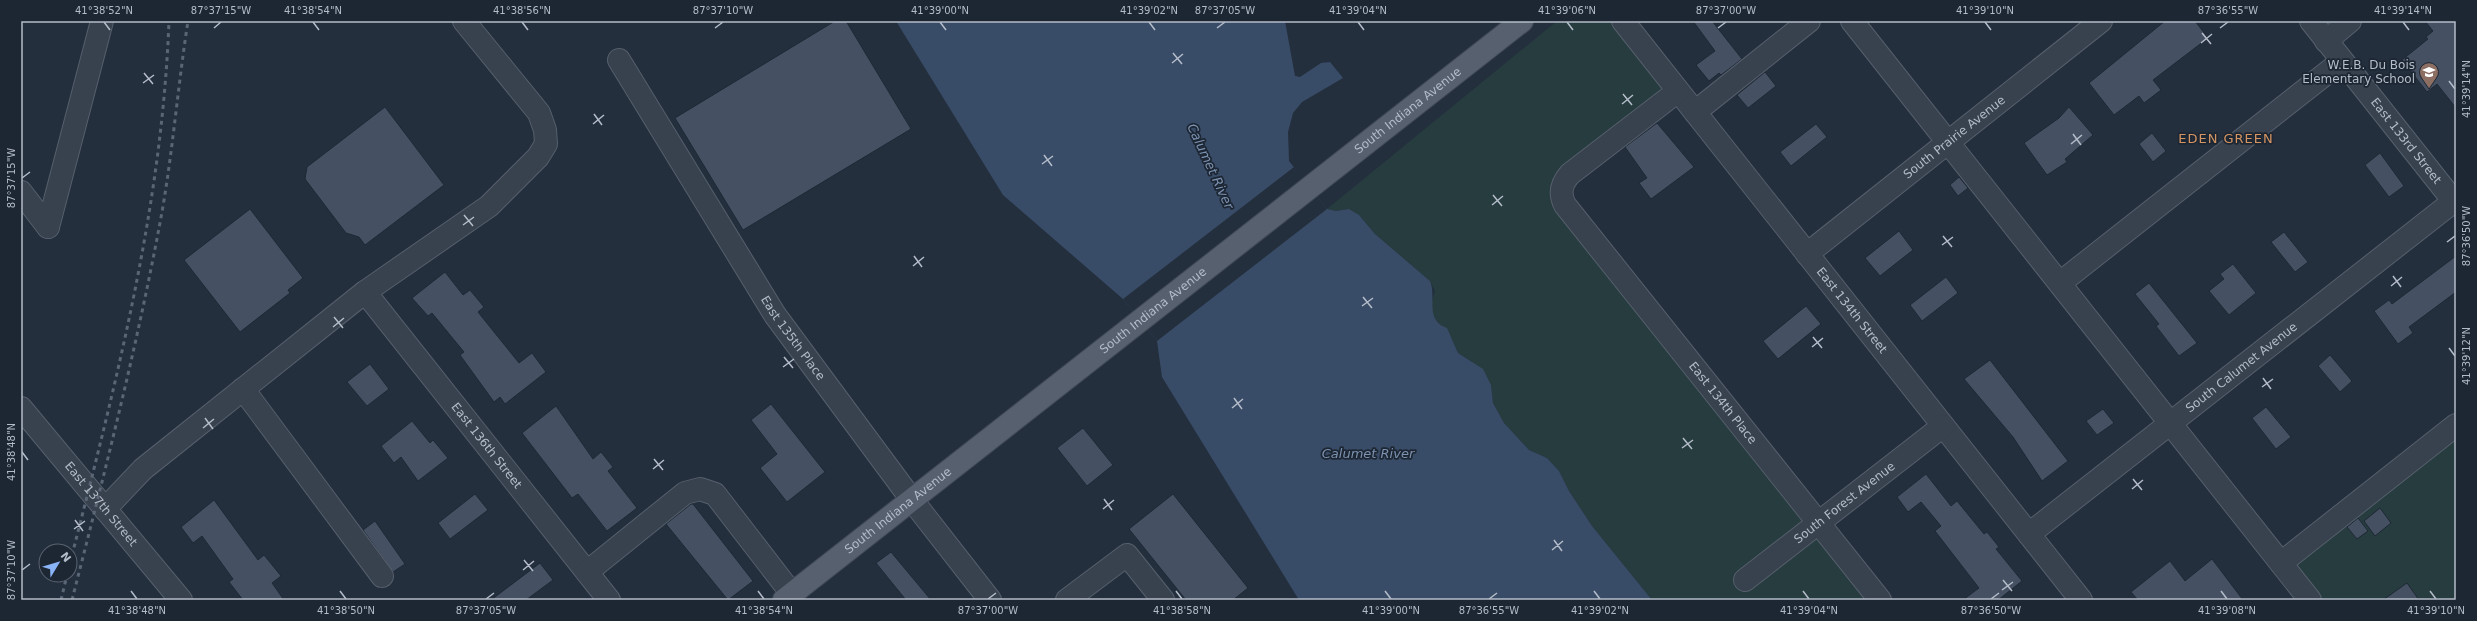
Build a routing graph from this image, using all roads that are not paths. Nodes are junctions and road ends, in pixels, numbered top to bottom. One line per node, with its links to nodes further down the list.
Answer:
1 (102, 21): 16 (street)
2 (464, 21): 20 (street)
3 (1522, 21): 26 (main road, South Indiana Avenue)
4 (1623, 21): 13 (street, East 134th Street)
5 (1809, 21): 14 (street)
6 (1852, 21): 15 (street)
7 (2101, 21): 15 (street, South Prairie Avenue)
8 (2311, 21): 10 (street, East 133rd Street)
9 (2350, 21): 10 (street)
10 (2326, 40): 12 (street, East 133rd Street)
11 (619, 60): 26 (street, East 135th Place)
12 (2342, 61): 17 (street, East 133rd Street); 19 (street)
13 (1678, 91): 14 (street, East 134th Street); 28 (street, East 134th Place)
14 (1695, 112): 18 (street, East 134th Street)
15 (1948, 142): 18 (street, South Prairie Avenue); 19 (street)
16 (21, 192)
17 (2455, 202): 23 (street, South Calumet Avenue)
18 (1807, 254): 25 (street, East 134th Street)
19 (2060, 283): 23 (street)
20 (364, 292): 21 (street); 31 (street, East 136th Street)
21 (243, 389): 27 (street); 32 (street)
22 (21, 408): 27 (street, East 137th Street)
23 (2170, 423): 29 (street, South Calumet Avenue); 30 (street)
24 (2456, 425): 30 (street)
25 (1943, 426): 28 (street, South Forest Avenue); 29 (street, East 134th Street)
26 (912, 500): 34 (main road, South Indiana Avenue); 37 (street, East 135th Place)
27 (105, 509): 35 (street, East 137th Street)
28 (1818, 523): 33 (street, South Forest Avenue); 40 (street, East 134th Place)
29 (2029, 534): 41 (street, East 134th Street)
30 (2281, 563): 42 (street)
31 (587, 572): 34 (street); 36 (street, East 136th Street)
32 (382, 576)
33 (1745, 580)
34 (788, 597)
35 (181, 600)
36 (609, 600)
37 (990, 600)
38 (1067, 600): 39 (street)
39 (1163, 600)
40 (1880, 600)
41 (2081, 600)
42 (2310, 600)

